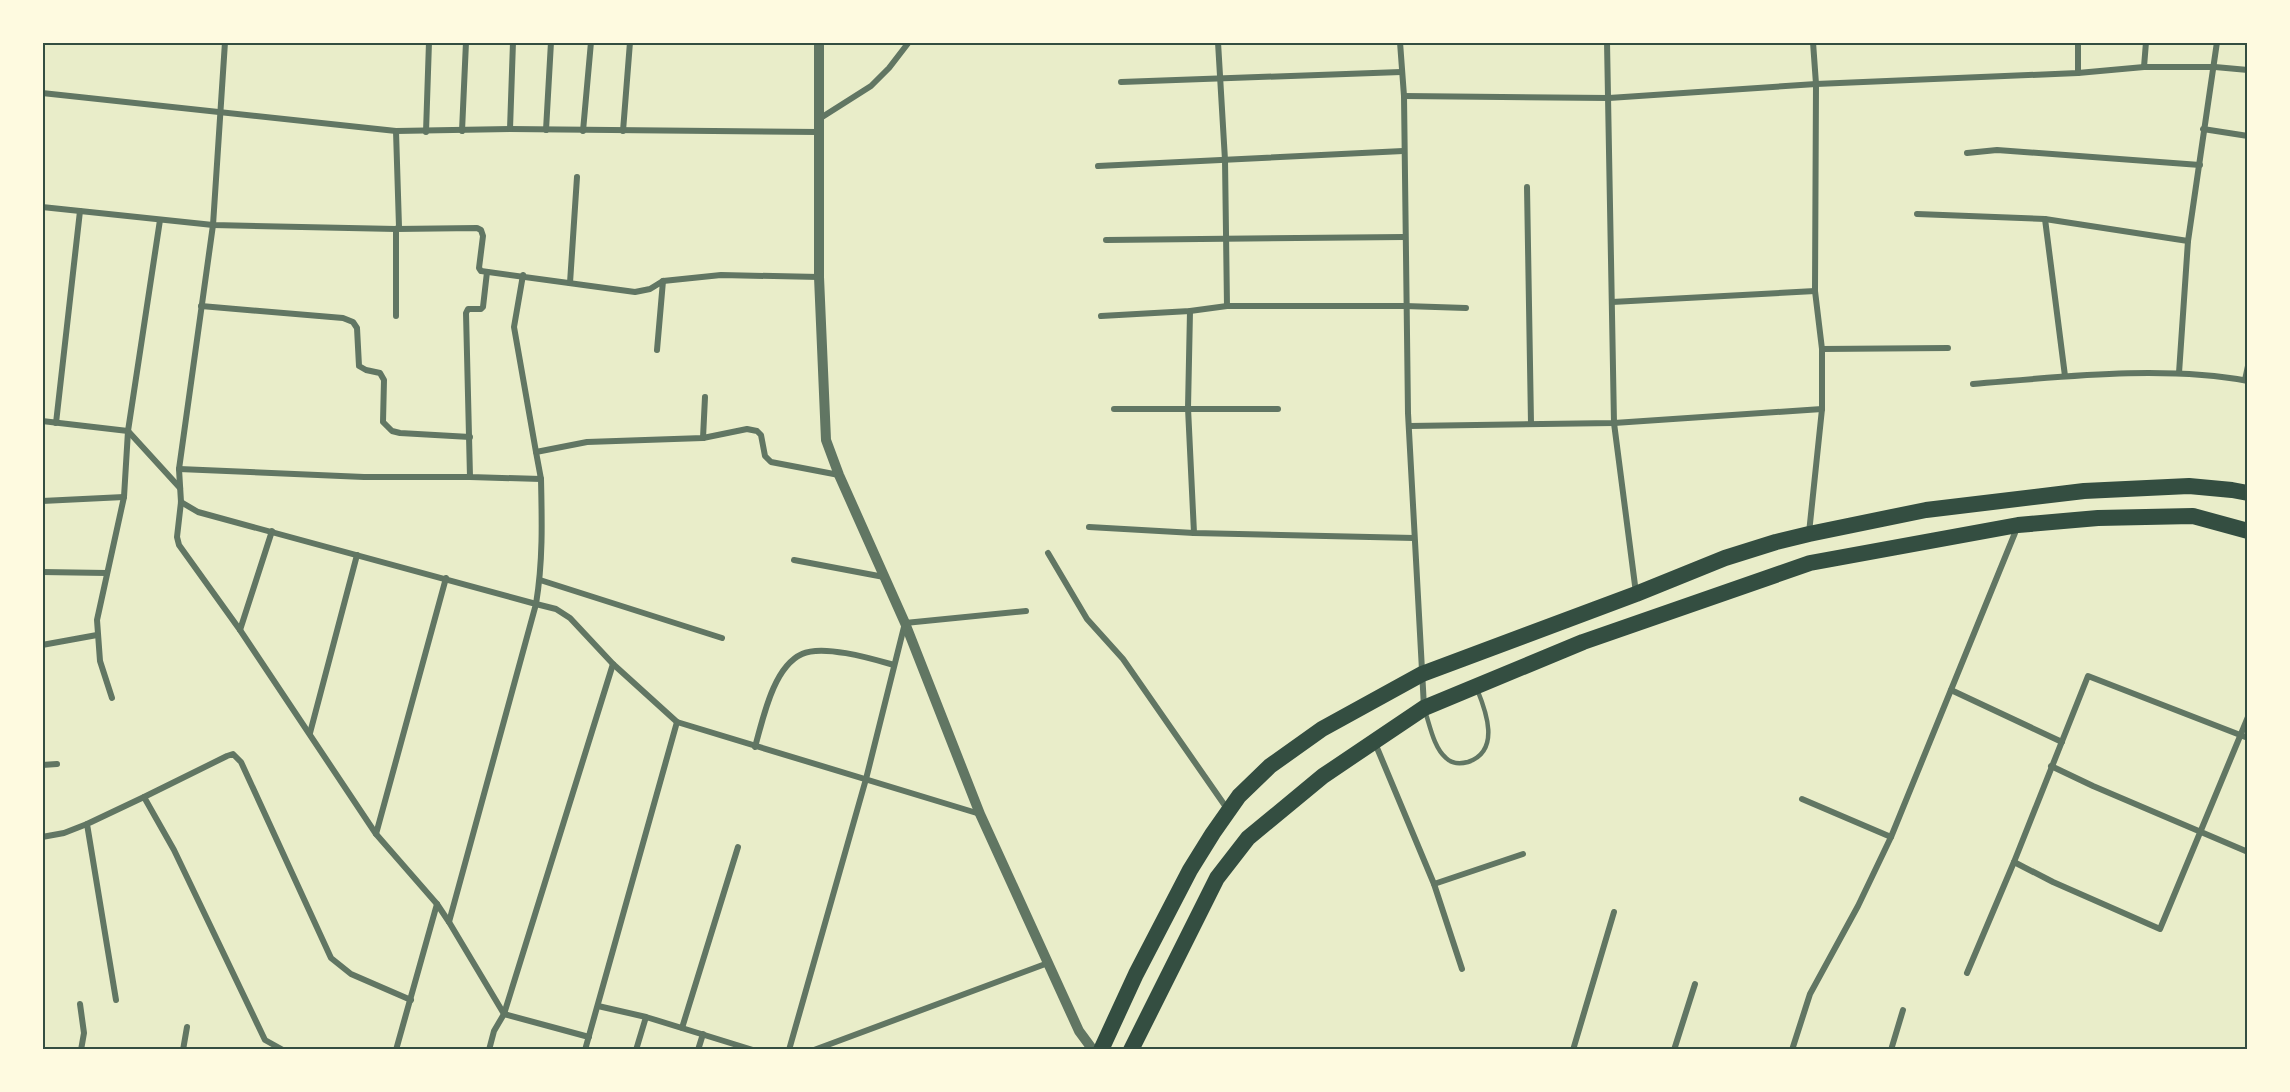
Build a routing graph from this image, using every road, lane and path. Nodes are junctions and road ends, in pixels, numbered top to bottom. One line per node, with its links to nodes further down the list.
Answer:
1 (225, 42): 28 (street)
2 (429, 42): 37 (street)
3 (466, 42): 34 (street)
4 (513, 42): 30 (street)
5 (550, 42): 32 (street)
6 (591, 42): 35 (street)
7 (630, 42): 36 (street)
8 (819, 42): 29 (street)
9 (909, 42): 29 (street)
10 (1218, 42): 22 (street)
11 (1400, 42): 20 (street)
12 (1607, 42): 27 (street)
13 (1813, 42): 24 (street)
14 (2078, 42): 21 (street)
15 (2146, 42): 17 (street)
16 (2217, 42): 18 (street)
17 (2144, 67): 18 (street); 21 (street)
18 (2215, 67): 19 (street); 31 (street)
19 (2248, 70)
20 (1401, 72): 22 (street); 26 (street)
21 (2078, 73): 24 (street)
22 (1220, 78): 23 (street); 42 (street)
23 (1121, 82)
24 (1816, 84): 27 (street); 63 (street)
25 (42, 93): 28 (street)
26 (1404, 96): 27 (street); 40 (street)
27 (1609, 98): 64 (street)
28 (219, 112): 33 (street); 52 (street)
29 (818, 119): 38 (street)
30 (510, 129): 32 (street); 34 (street)
31 (2203, 129): 39 (street); 43 (street)
32 (546, 130): 35 (street)
33 (396, 131): 37 (street); 53 (street)
34 (462, 131): 37 (street)
35 (583, 131): 36 (street)
36 (623, 131): 38 (street)
37 (426, 132)
38 (818, 132): 60 (street)
39 (2248, 136)
40 (1403, 151): 42 (street); 54 (street)
41 (1967, 153): 43 (street)
42 (1225, 160): 44 (street); 55 (street)
43 (2200, 165): 57 (street)
44 (1098, 166)
45 (577, 177): 62 (street)
46 (1527, 187): 87 (street)
47 (42, 207): 48 (street)
48 (80, 211): 51 (street); 86 (street)
49 (1917, 214): 50 (street)
50 (2045, 219): 57 (street); 77 (street)
51 (160, 220): 52 (street); 90 (street)
52 (213, 225): 53 (street); 65 (street)
53 (396, 230): 58 (street); 70 (street)
54 (1404, 237): 55 (street); 67 (street)
55 (1225, 238): 56 (street); 66 (street)
56 (1106, 240)
57 (2188, 241): 76 (street)
58 (488, 272): 59 (street); 91 (street)
59 (523, 275): 62 (street); 93 (street)
60 (819, 277): 61 (street); 95 (street)
61 (663, 280): 62 (street); 74 (street)
62 (570, 283)
63 (1815, 291): 64 (street); 73 (street)
64 (1612, 302): 88 (street)
65 (201, 306): 91 (street); 94 (street)
66 (1227, 306): 67 (street); 69 (street)
67 (1405, 306): 68 (street); 89 (street)
68 (1466, 308)
69 (1190, 310): 71 (street); 81 (street)
70 (396, 316)
71 (1101, 316)
72 (1948, 348): 73 (street)
73 (1822, 349): 84 (street)
74 (657, 350)
75 (2248, 366): 78 (street)
76 (2179, 373): 77 (street); 78 (street)
77 (2066, 376): 79 (street)
78 (2247, 380)
79 (1973, 384)
80 (705, 397): 92 (street)
81 (1188, 408): 82 (street); 83 (street); 109 (street)
82 (1114, 409)
83 (1278, 409)
84 (1822, 409): 88 (street); 110 (street)
85 (42, 421): 86 (street)
86 (56, 423): 90 (street)
87 (1531, 423): 88 (street); 89 (street)
88 (1614, 423): 120 (street)
89 (1409, 426): 111 (street)
90 (128, 431): 98 (street); 101 (street)
91 (470, 437): 96 (street)
92 (703, 438): 93 (street); 95 (street)
93 (536, 452): 97 (street)
94 (179, 469): 96 (street); 98 (street)
95 (839, 475): 117 (street)
96 (470, 477): 97 (street)
97 (541, 479): 119 (street)
98 (180, 489): 103 (street)
99 (2099, 491): 100 (highway); 104 (highway); 110 (highway)
100 (2248, 494)
101 (124, 497): 102 (street); 116 (street)
102 (42, 501)
103 (181, 502): 107 (street); 124 (street)
104 (2098, 518): 105 (highway); 108 (highway)
105 (2018, 525): 131 (highway); 132 (street)
106 (1089, 527): 109 (street)
107 (272, 531): 113 (street); 124 (street)
108 (2248, 531)
109 (1194, 533): 111 (street)
110 (1809, 534): 120 (highway)
111 (1414, 537): 130 (street)
112 (1048, 554): 149 (street)
113 (357, 555): 118 (street); 137 (street)
114 (794, 560): 117 (street)
115 (42, 572): 116 (street)
116 (107, 573): 125 (street)
117 (884, 577): 123 (street)
118 (446, 578): 121 (street); 153 (street)
119 (540, 580): 121 (street); 126 (street)
120 (1636, 594): 130 (highway)
121 (536, 604): 128 (street); 163 (street)
122 (1026, 611): 123 (street)
123 (905, 623): 129 (street); 150 (street)
124 (240, 630): 137 (street)
125 (97, 635): 127 (street); 133 (street)
126 (722, 638)
127 (42, 645)
128 (613, 664): 136 (street); 173 (street)
129 (894, 665): 142 (street); 146 (street)
130 (1422, 674): 134 (street); 149 (highway)
131 (1476, 686): 134 (highway); 134 (lane)
132 (1951, 690): 141 (street); 155 (street)
133 (112, 698)
134 (1424, 708): 140 (highway)
135 (2248, 717): 138 (street)
136 (676, 722): 142 (street); 171 (street)
137 (310, 733): 153 (street)
138 (2241, 734): 139 (street); 141 (street); 152 (street)
139 (2248, 738)
140 (1374, 740): 160 (street); 192 (highway)
141 (2062, 742): 145 (street)
142 (754, 747): 146 (street)
143 (57, 764): 144 (street)
144 (42, 765)
145 (2051, 766): 152 (street); 159 (street)
146 (866, 779): 150 (street); 188 (street)
147 (144, 797): 151 (street); 169 (street); 181 (street)
148 (1802, 799): 155 (street)
149 (1229, 811): 191 (highway)
150 (980, 814): 164 (street)
151 (87, 824): 154 (street); 168 (street)
152 (2199, 833): 157 (street); 159 (street)
153 (376, 834): 161 (street)
154 (42, 837)
155 (1891, 837): 195 (street)
156 (738, 847): 176 (street)
157 (2248, 852)
158 (1523, 854): 160 (street)
159 (2014, 862): 166 (street)
160 (1434, 884): 165 (street)
161 (436, 904): 163 (street); 169 (street)
162 (1614, 912): 193 (street)
163 (449, 922): 173 (street)
164 (1048, 963): 189 (street); 190 (street)
165 (1462, 969)
166 (1966, 973)
167 (1695, 984): 194 (street)
168 (116, 1000)
169 (411, 1000): 182 (street)
170 (80, 1004): 179 (street)
171 (598, 1006): 174 (street); 178 (street)
172 (1903, 1010): 196 (street)
173 (504, 1014): 178 (street); 183 (street)
174 (646, 1017): 176 (street); 185 (street)
175 (187, 1027): 180 (street)
176 (682, 1028): 177 (street)
177 (703, 1034): 186 (street); 187 (street)
178 (589, 1037): 184 (street)
179 (81, 1050)
180 (183, 1050)
181 (284, 1050)
182 (396, 1050)
183 (489, 1050)
184 (585, 1050)
185 (636, 1050)
186 (698, 1050)
187 (753, 1050)
188 (789, 1050)
189 (814, 1050)
190 (1093, 1050)
191 (1101, 1050)
192 (1131, 1050)
193 (1573, 1050)
194 (1674, 1050)
195 (1792, 1050)
196 (1891, 1050)

